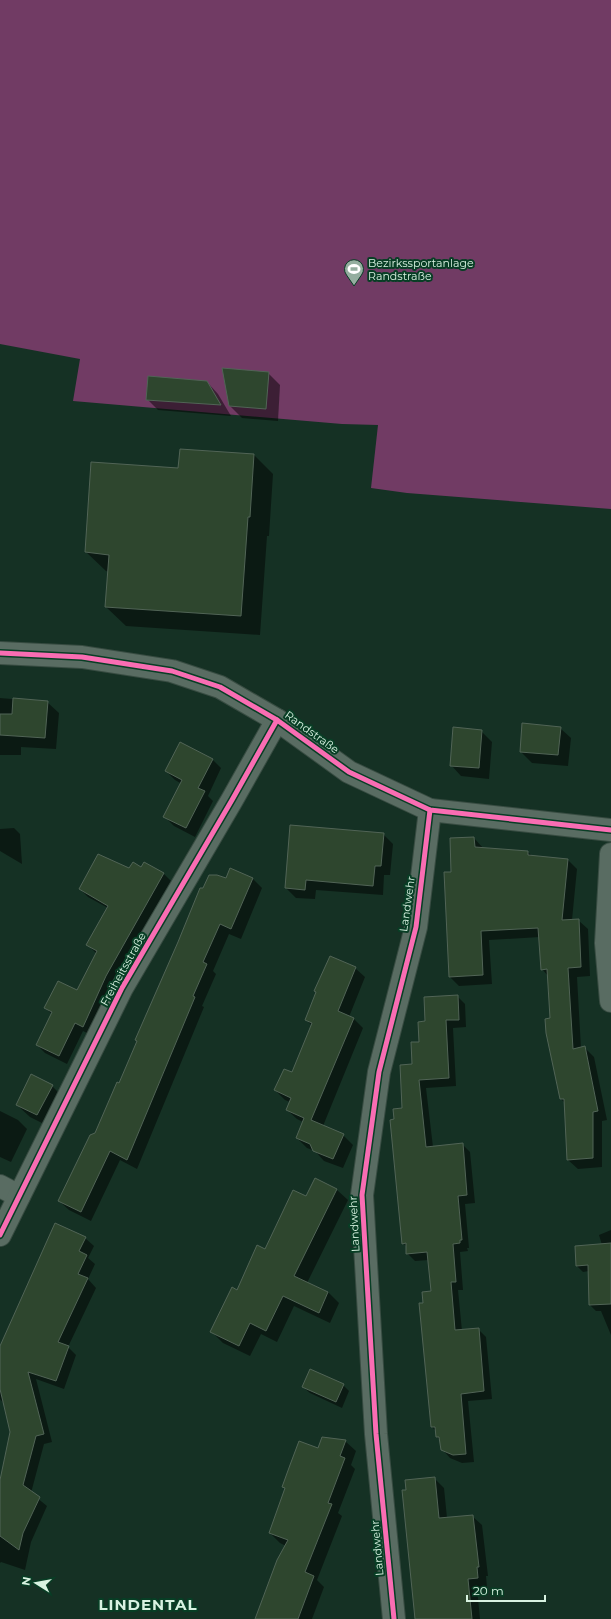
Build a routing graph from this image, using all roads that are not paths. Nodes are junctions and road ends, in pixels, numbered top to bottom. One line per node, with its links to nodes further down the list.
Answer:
1 (0, 653): 2 (street, Randstraße)
2 (277, 720): 3 (street, Randstraße); 8 (street, Freiheitsstraße)
3 (430, 810): 4 (street, Randstraße); 10 (street, Landwehr)
4 (611, 830)
5 (611, 854): 6 (street)
6 (611, 1001)
7 (0, 1186): 8 (street)
8 (19, 1196): 9 (street, Freiheitsstraße)
9 (0, 1235)
10 (394, 1619)

